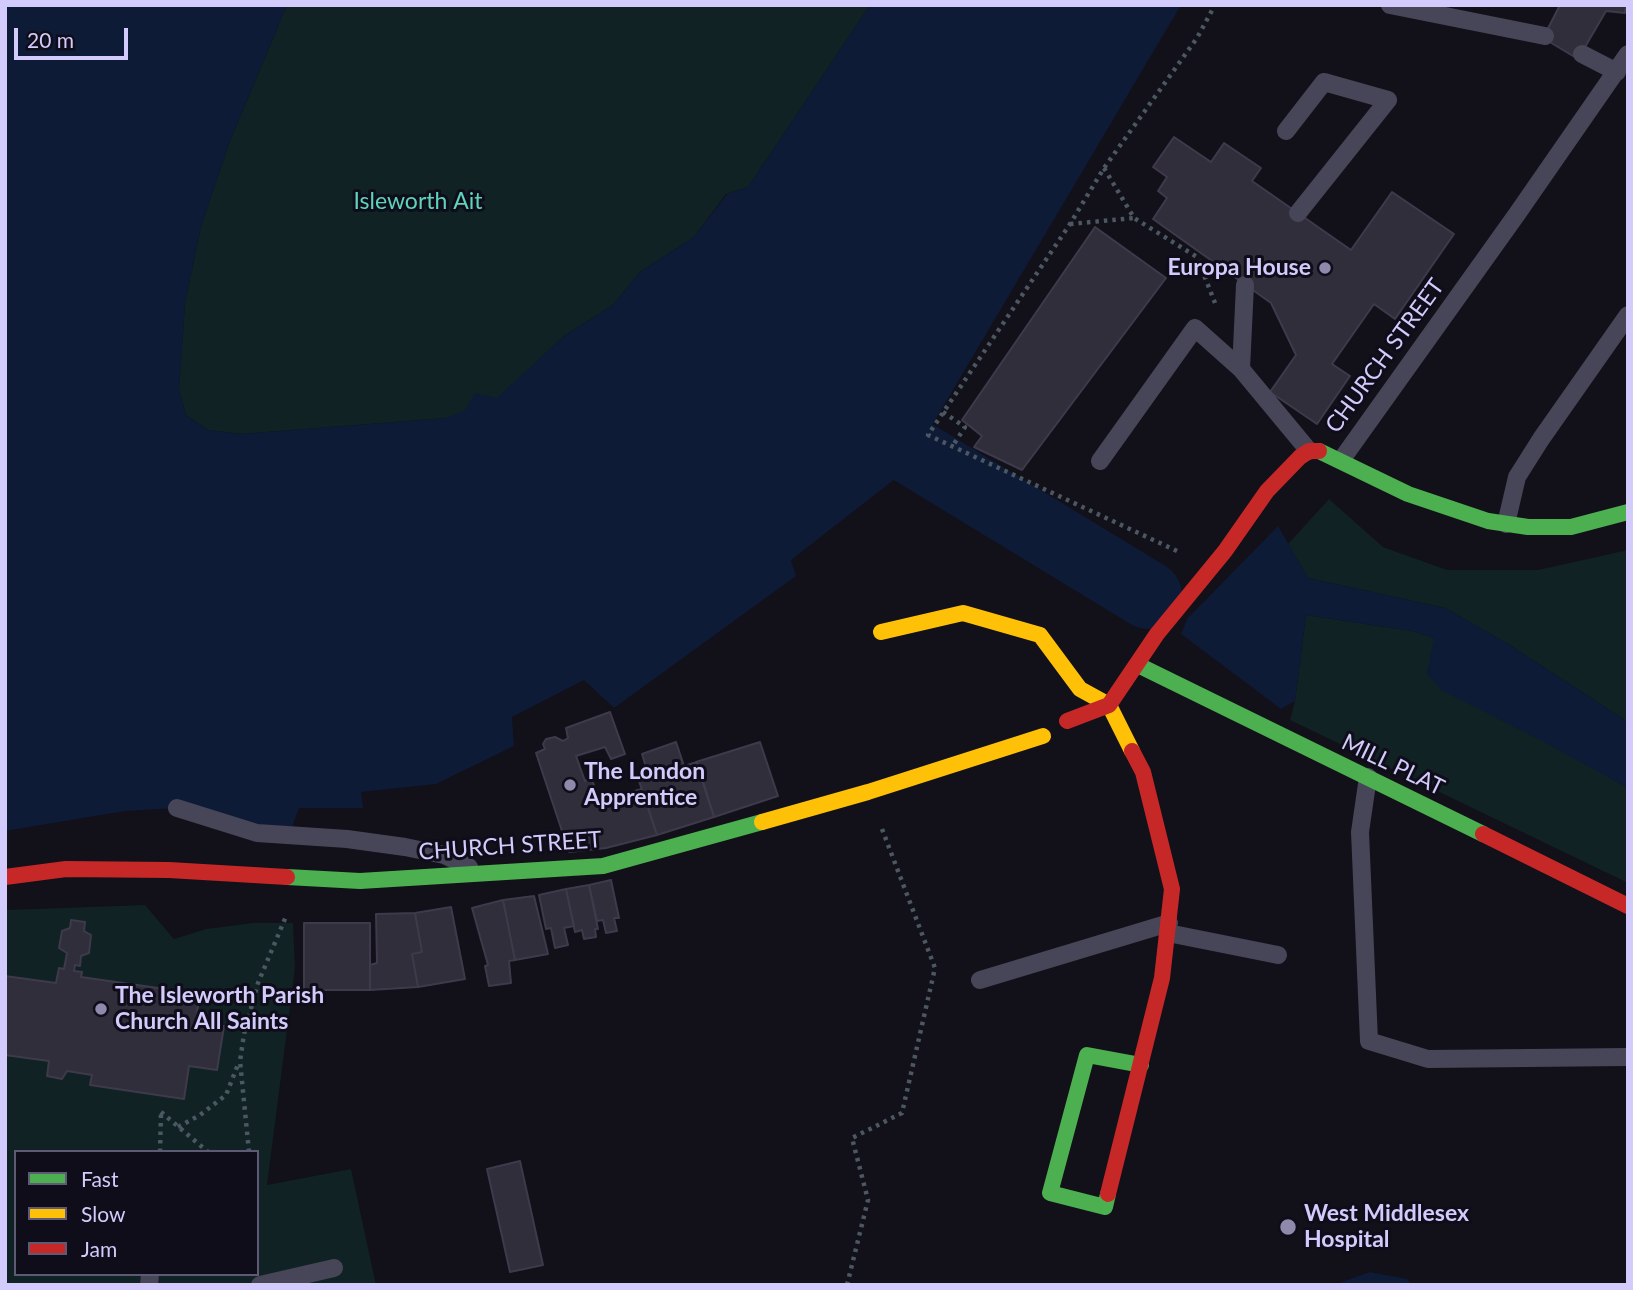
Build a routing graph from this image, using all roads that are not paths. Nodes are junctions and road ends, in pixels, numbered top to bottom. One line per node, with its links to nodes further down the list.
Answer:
1 (1390, 5): 2 (lane)
2 (1545, 36)
3 (1582, 54): 4 (lane)
4 (1624, 61): 11 (lane, CHURCH STREET)
5 (1286, 131): 6 (lane)
6 (1298, 213)
7 (1245, 285): 9 (lane)
8 (1628, 315): 14 (lane)
9 (1241, 369): 10 (lane); 12 (lane)
10 (1309, 451): 11 (street, CHURCH STREET); 16 (street, CHURCH STREET)
11 (1342, 459): 14 (street)
12 (1100, 461)
13 (1628, 512): 14 (street)
14 (1506, 524)
15 (881, 632): 17 (street)
16 (1138, 665): 17 (street, CHURCH STREET); 20 (street, MILL PLAT)
17 (1109, 705): 18 (street); 25 (street)
18 (1067, 721)
19 (1043, 736): 22 (street, CHURCH STREET)
20 (1368, 776): 24 (street, MILL PLAT); 28 (lane)
21 (177, 808): 22 (lane)
22 (481, 873): 23 (street, CHURCH STREET)
23 (5, 877)
24 (1628, 906)
25 (1169, 928): 26 (lane); 27 (lane); 29 (street)
26 (1278, 955)
27 (980, 980)
28 (1628, 1057)
29 (1141, 1065): 29 (street)
30 (334, 1268): 31 (lane)
31 (260, 1285)

